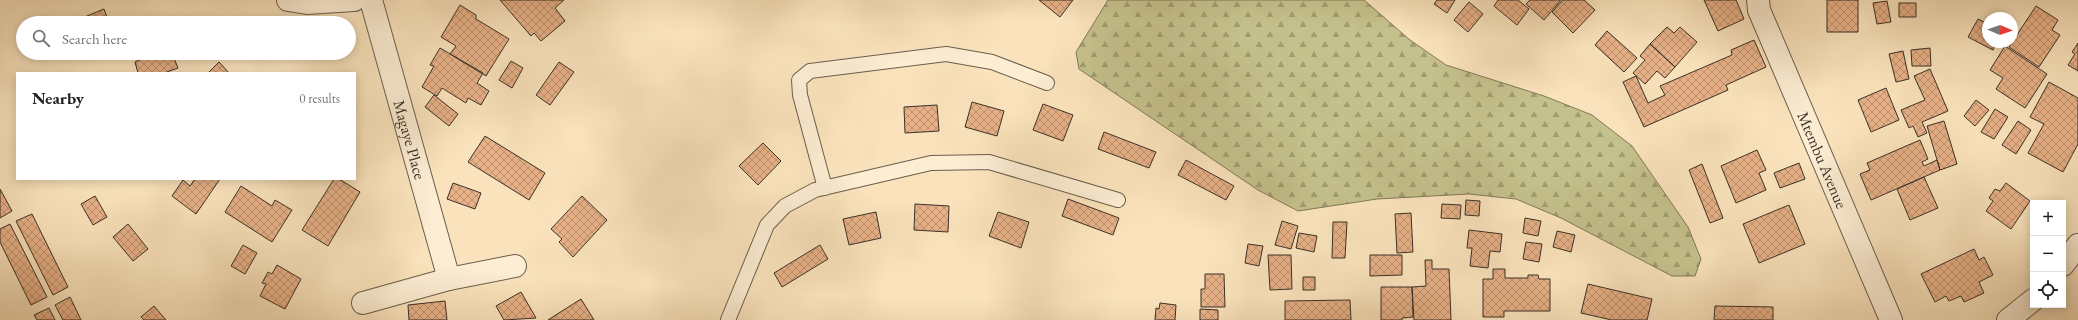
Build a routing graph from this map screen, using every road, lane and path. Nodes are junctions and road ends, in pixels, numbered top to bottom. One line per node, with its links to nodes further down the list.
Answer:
1 (288, 0): 2 (street)
2 (354, 0)
3 (371, 0): 11 (street, Magaye Place)
4 (1758, 0): 15 (street, Mtembu Avenue)
5 (1047, 83): 6 (lane)
6 (825, 188): 7 (lane); 14 (lane)
7 (1118, 200)
8 (2078, 246): 9 (street)
9 (2066, 262)
10 (516, 266): 11 (street)
11 (449, 278): 13 (street)
12 (2030, 302): 16 (street)
13 (363, 303)
14 (728, 320)
15 (1891, 320)
16 (2008, 320)

